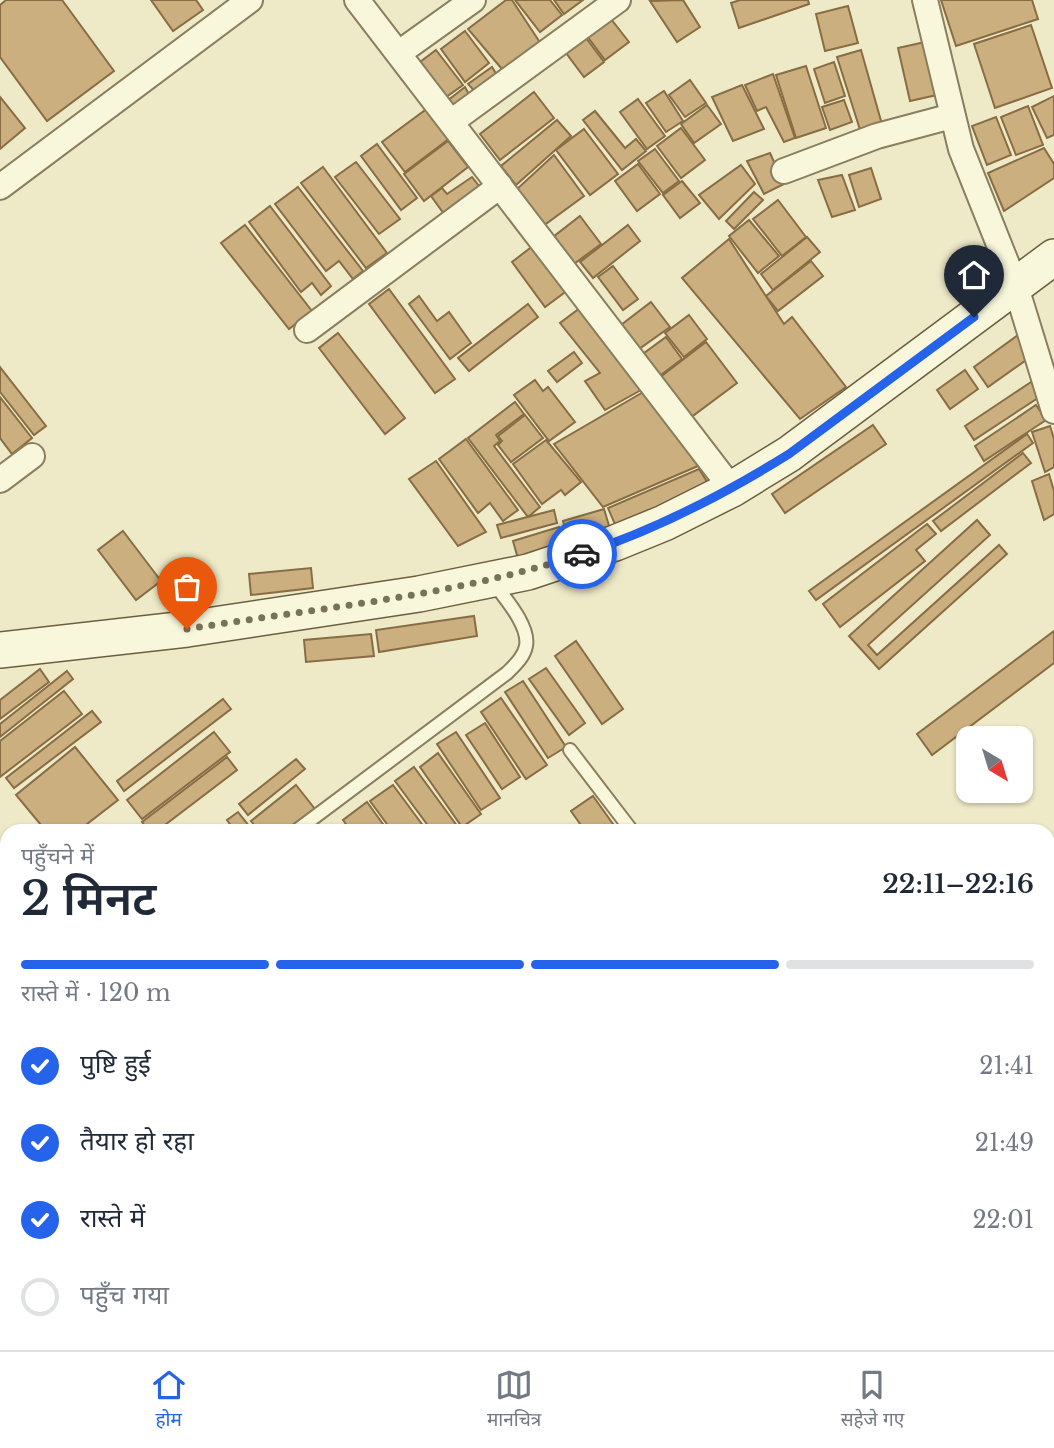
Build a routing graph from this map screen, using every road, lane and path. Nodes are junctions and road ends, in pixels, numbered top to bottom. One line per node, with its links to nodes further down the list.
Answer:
1 (250, 0): 11 (street)
2 (357, 0): 6 (street)
3 (473, 0): 6 (street)
4 (618, 0): 8 (street)
5 (925, 0): 7 (street)
6 (399, 53): 8 (street)
7 (952, 116): 9 (street); 13 (street)
8 (451, 122): 10 (street)
9 (784, 172)
10 (500, 186): 14 (street); 18 (street)
11 (0, 187)
12 (1054, 257): 13 (street)
13 (1016, 287): 15 (street); 18 (street)
14 (307, 330)
15 (1054, 411)
16 (32, 456): 17 (street)
17 (0, 480)
18 (732, 489): 19 (street)
19 (490, 579): 20 (street); 22 (lane)
20 (0, 650)
21 (570, 750): 23 (lane)
22 (305, 824)
23 (627, 824)

